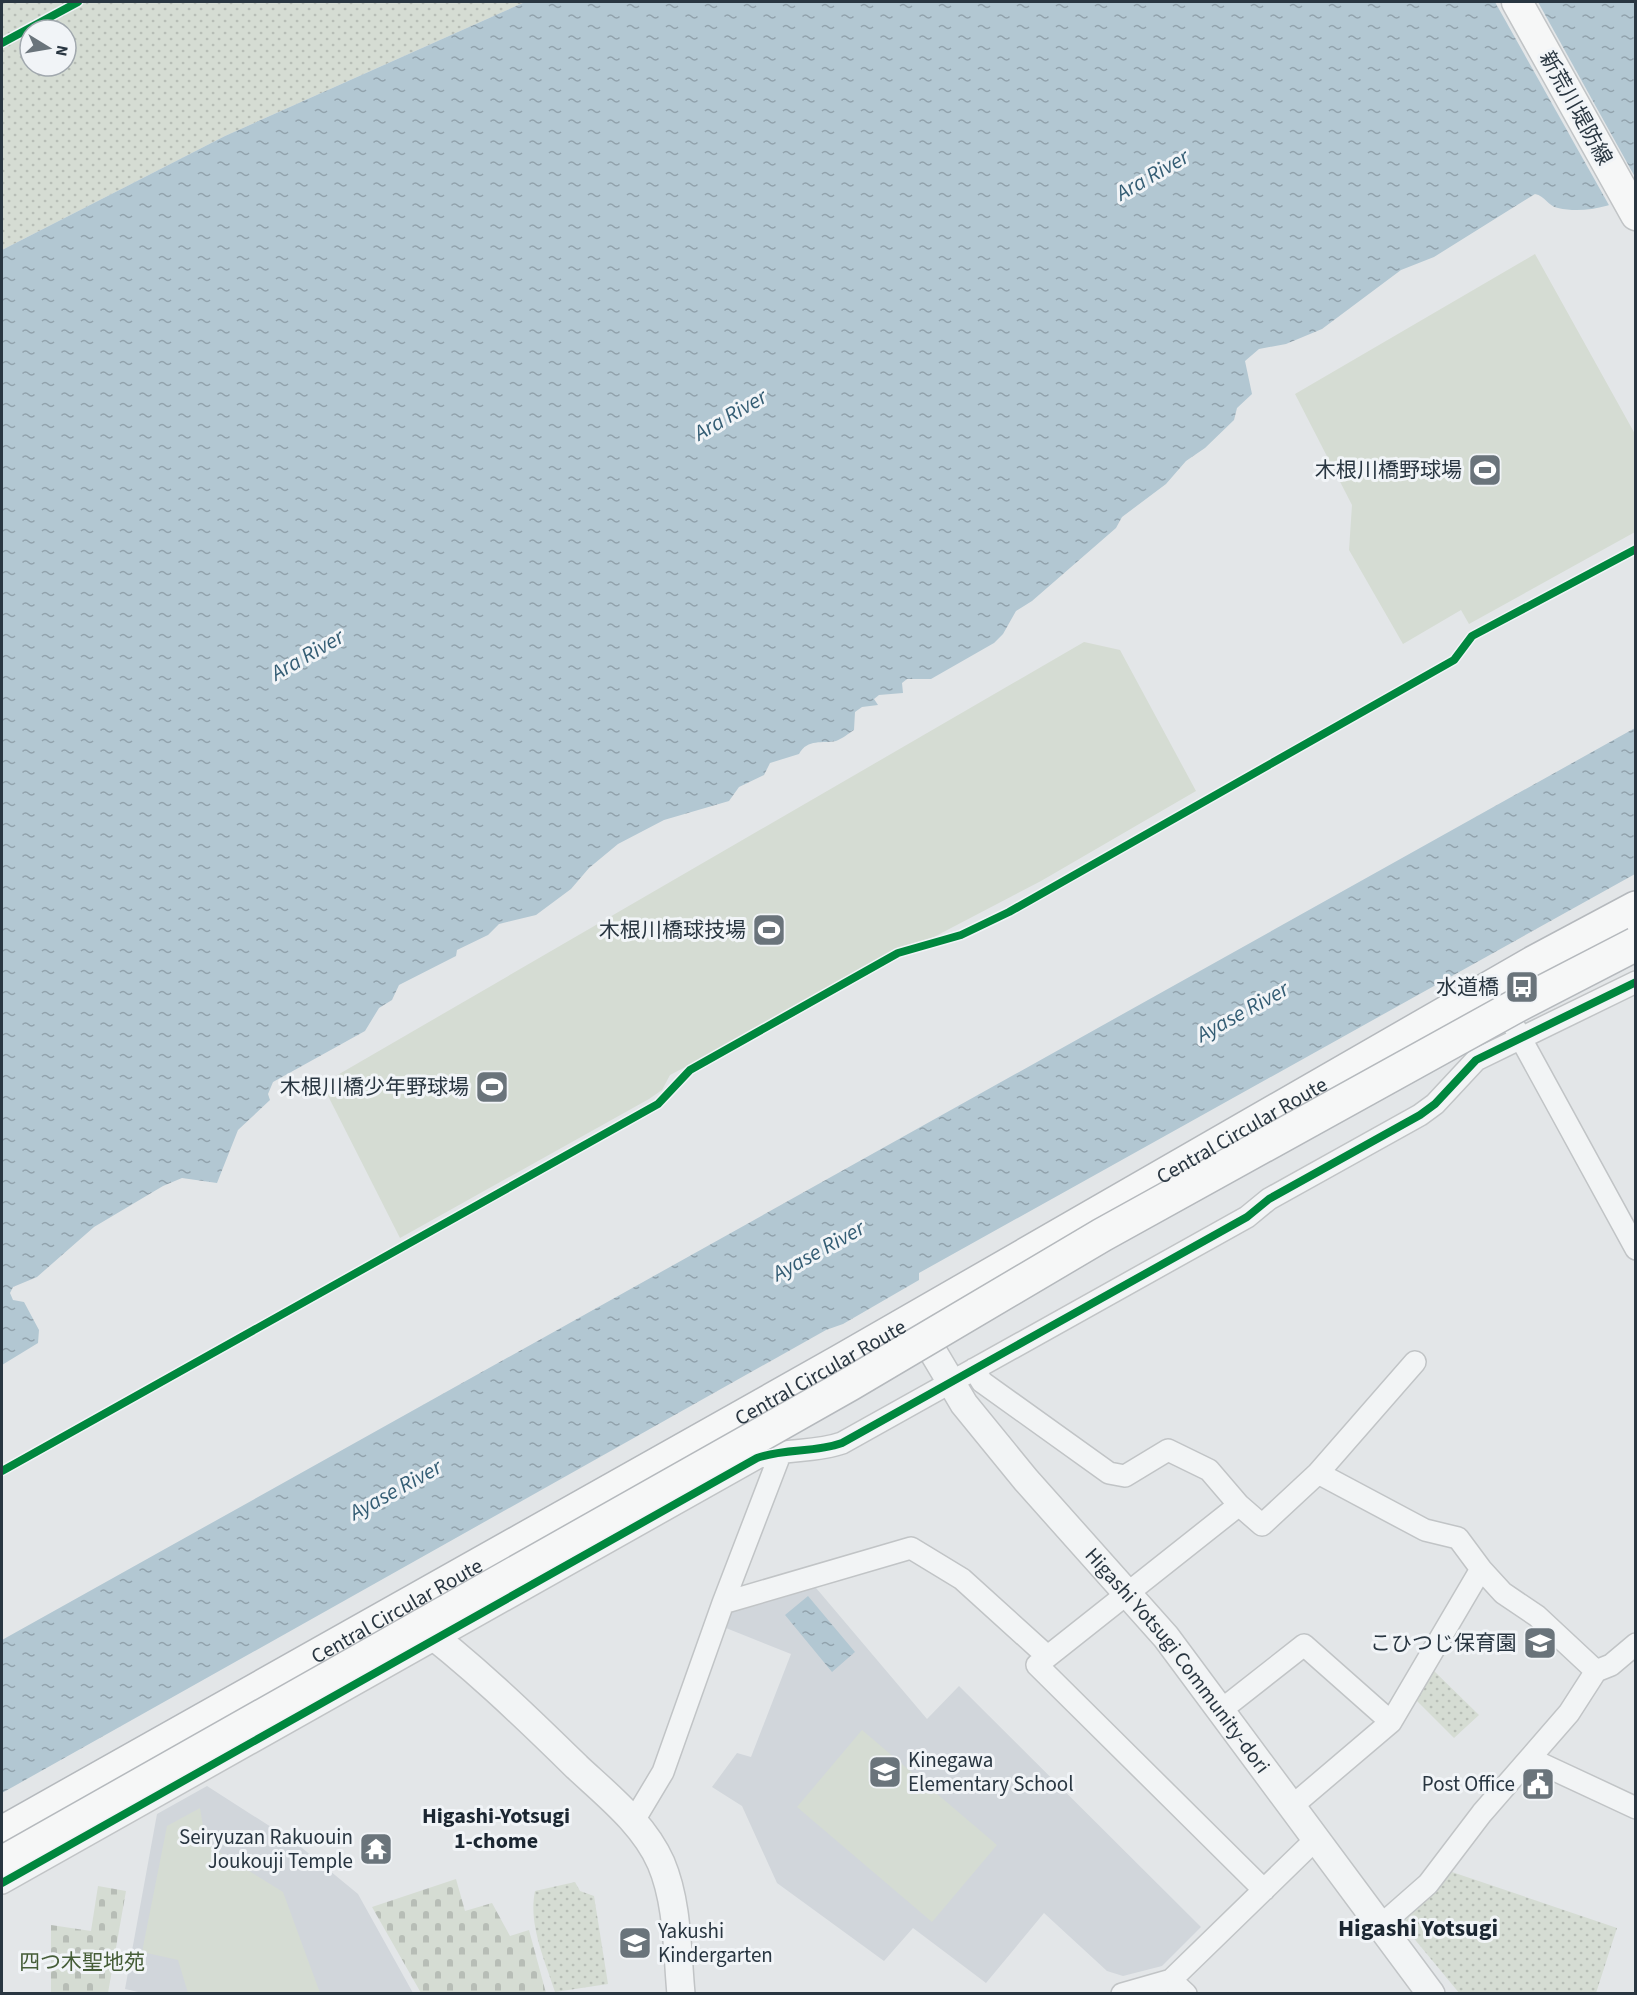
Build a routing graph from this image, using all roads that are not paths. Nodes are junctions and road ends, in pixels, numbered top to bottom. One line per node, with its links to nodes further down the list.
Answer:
1 (1517, 2): 2 (main road, 新荒川堤防線)
2 (1635, 215)
3 (1635, 908): 32 (highway, Central Circular Route)
4 (1635, 935): 8 (main road)
5 (1635, 944): 8 (highway, Central Circular Route, bridge)
6 (1635, 954): 8 (highway, bridge)
7 (1635, 982): 8 (street)
8 (1513, 1016): 9 (street); 10 (main road); 12 (street); 35 (highway, Central Circular Route, bridge)
9 (1635, 1249)
10 (920, 1330): 13 (street, Higashi Yotsugi Community-dori); 14 (main road)
11 (1415, 1362): 16 (street)
12 (974, 1369): 13 (street); 17 (street)
13 (949, 1383): 15 (street); 19 (street, Higashi Yotsugi Community-dori)
14 (771, 1414): 15 (street); 21 (main road)
15 (789, 1453): 20 (street); 22 (street)
16 (1318, 1473): 17 (street); 18 (street)
17 (1239, 1505): 19 (street)
18 (1480, 1569): 25 (street); 27 (street)
19 (1127, 1592): 24 (street); 26 (street, Higashi Yotsugi Community-dori)
20 (723, 1603): 24 (street); 31 (street)
21 (410, 1618): 22 (street); 34 (main road)
22 (435, 1637): 31 (street); 36 (street)
23 (1635, 1644): 25 (street)
24 (1047, 1656): 37 (street)
25 (1596, 1671): 28 (street)
26 (1220, 1711): 27 (street); 29 (street, Higashi Yotsugi Community-dori)
27 (1391, 1722): 29 (street)
28 (1531, 1759): 30 (street); 38 (street)
29 (1291, 1807): 33 (street, Higashi Yotsugi Community-dori)
30 (1635, 1808)
31 (633, 1822): 40 (street)
32 (2, 1833)
33 (1315, 1840): 37 (street); 38 (street, Higashi Yotsugi Community-dori)
34 (2, 1847)
35 (2, 1863)
36 (2, 1883)
37 (1264, 1890): 39 (street)
38 (1379, 1927): 42 (street, Higashi Yotsugi Community-dori)
39 (1179, 1987): 41 (street)
40 (681, 1994)
41 (1122, 1994)
42 (1431, 1994)

